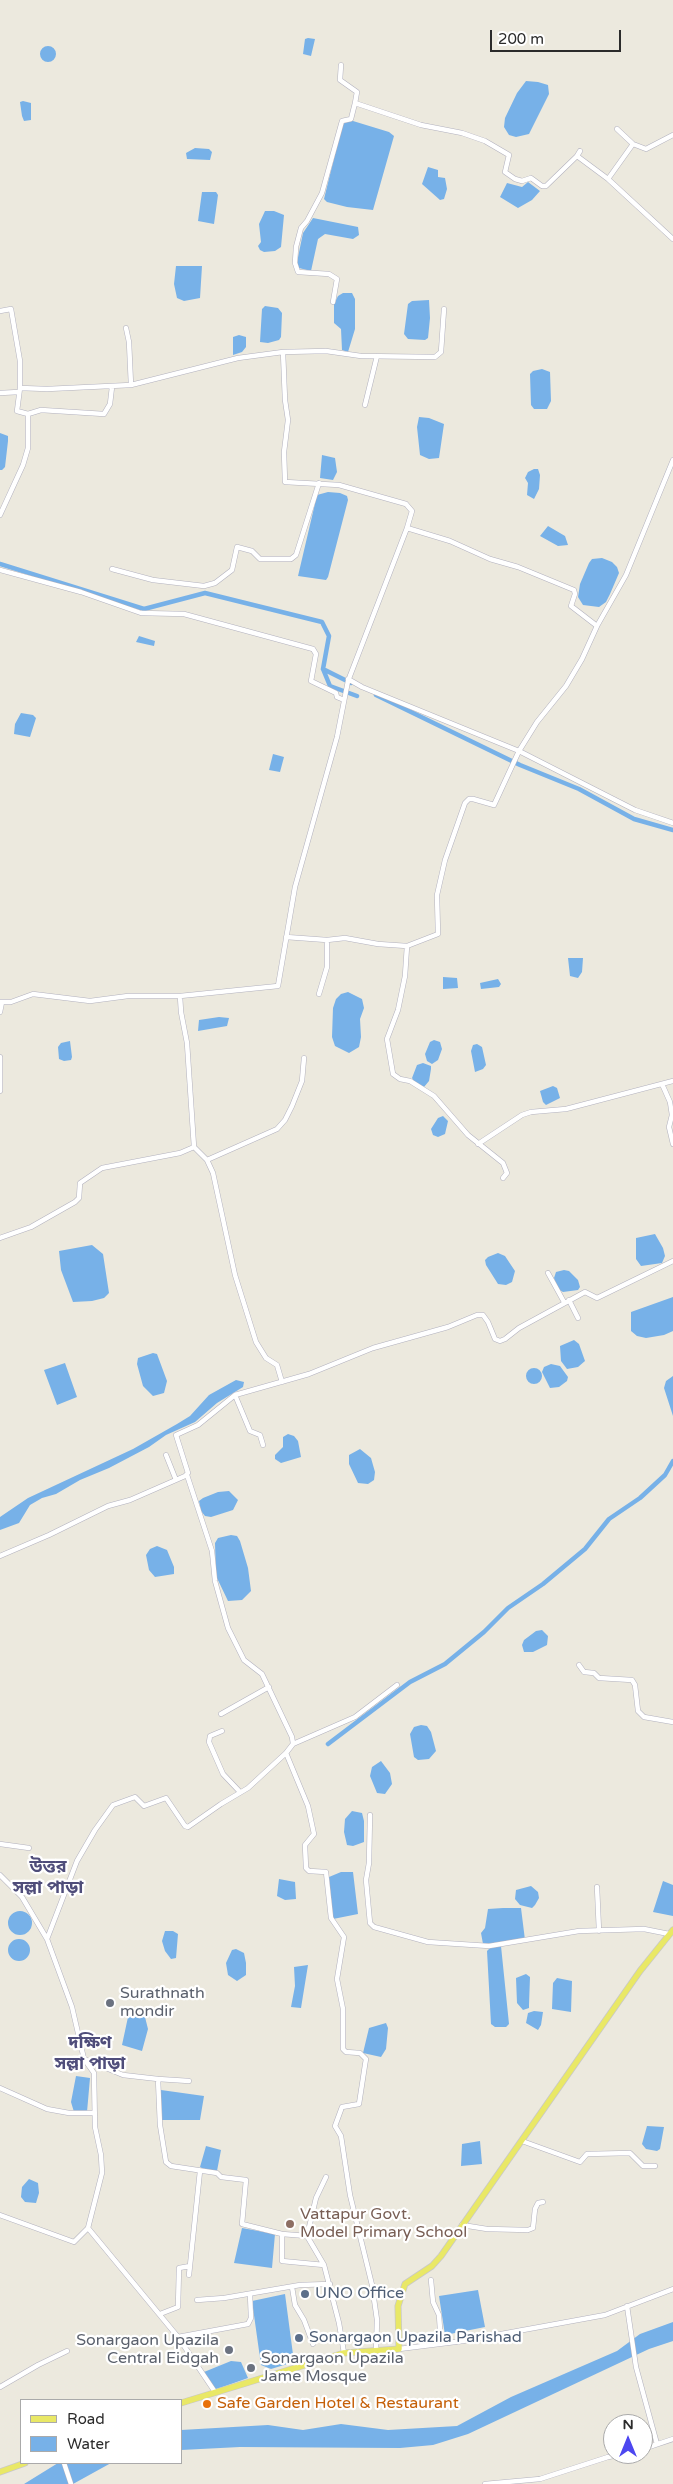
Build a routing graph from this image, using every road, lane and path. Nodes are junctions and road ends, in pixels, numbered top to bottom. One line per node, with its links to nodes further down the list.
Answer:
1 (341, 66): 2 (street)
2 (355, 103): 6 (street); 8 (street)
3 (617, 129): 5 (street)
4 (673, 135): 5 (street)
5 (633, 144): 6 (street)
6 (608, 180): 7 (street)
7 (673, 239)
8 (333, 302)
9 (444, 309): 13 (street)
10 (0, 311): 16 (street)
11 (126, 328): 14 (street)
12 (283, 352): 13 (street); 14 (street); 21 (street)
13 (377, 356): 18 (street)
14 (131, 385): 15 (street)
15 (112, 387): 16 (street); 19 (street)
16 (20, 390): 17 (street); 19 (street)
17 (0, 393)
18 (365, 405)
19 (28, 414): 22 (street)
20 (673, 460): 26 (street)
21 (319, 483): 23 (street); 24 (street)
22 (0, 514)
23 (407, 528): 26 (street); 27 (street)
24 (112, 569)
25 (0, 570): 28 (street)
26 (596, 626): 29 (street)
27 (348, 680): 28 (street); 29 (street)
28 (344, 699): 31 (street)
29 (518, 753): 30 (street); 33 (street)
30 (673, 823)
31 (286, 937): 32 (street); 35 (street)
32 (327, 940): 33 (street); 34 (street)
33 (407, 946): 43 (street)
34 (319, 994)
35 (180, 996): 36 (street); 45 (street)
36 (1, 1002): 37 (street)
37 (0, 1012)
38 (0, 1057): 42 (street)
39 (304, 1058): 46 (street)
40 (673, 1081): 41 (street)
41 (662, 1084): 43 (street); 44 (street)
42 (0, 1091)
43 (478, 1144): 47 (street)
44 (673, 1144)
45 (194, 1147): 46 (street); 48 (street)
46 (207, 1160): 53 (street)
47 (503, 1178)
48 (0, 1238)
49 (673, 1261): 51 (street)
50 (548, 1273): 51 (street)
51 (566, 1301): 52 (street); 53 (street)
52 (578, 1318)
53 (282, 1382): 54 (street)
54 (235, 1395): 55 (street); 57 (street)
55 (263, 1445)
56 (166, 1455): 58 (street)
57 (187, 1475): 58 (street); 62 (street)
58 (176, 1480): 59 (street)
59 (0, 1556)
60 (579, 1665): 64 (street)
61 (397, 1685): 66 (street)
62 (269, 1688): 63 (street); 66 (street)
63 (221, 1714)
64 (673, 1722)
65 (222, 1731): 68 (street)
66 (293, 1744): 67 (street)
67 (286, 1754): 68 (street); 108 (street)
68 (240, 1792): 76 (street)
69 (370, 1815): 74 (street)
70 (0, 1844): 71 (street)
71 (28, 1848)
72 (0, 1874): 76 (street)
73 (597, 1887): 74 (street)
74 (599, 1931): 75 (street)
75 (671, 1932): 82 (main road)
76 (47, 1939): 77 (street)
77 (84, 2060): 78 (street); 81 (street)
78 (158, 2079): 79 (street); 84 (street)
79 (189, 2081)
80 (0, 2088): 81 (street)
81 (94, 2113): 89 (street)
82 (522, 2141): 83 (street); 88 (main road)
83 (655, 2166)
84 (200, 2171): 90 (street); 93 (street)
85 (326, 2177): 91 (street)
86 (543, 2202): 88 (street)
87 (0, 2215): 89 (street)
88 (462, 2225): 106 (main road)
89 (88, 2228): 102 (street)
90 (282, 2234): 91 (street); 92 (street)
91 (307, 2236): 92 (street)
92 (324, 2265): 96 (street)
93 (190, 2266): 94 (street); 102 (street)
94 (189, 2275)
95 (431, 2280): 105 (street)
96 (330, 2284): 97 (street); 109 (street)
97 (292, 2287): 99 (street); 104 (street)
98 (673, 2289): 101 (street)
99 (250, 2294): 100 (street); 103 (street)
100 (197, 2300)
101 (627, 2306): 105 (street); 114 (street)
102 (159, 2314): 103 (street)
103 (178, 2337): 111 (street)
104 (314, 2344)
105 (441, 2344): 106 (street)
106 (399, 2349): 108 (main road)
107 (66, 2351): 110 (street)
108 (376, 2351): 109 (main road)
109 (344, 2354): 111 (main road)
110 (0, 2387)
111 (215, 2392): 112 (main road)
112 (182, 2403)
113 (673, 2439): 114 (street)
114 (657, 2444): 115 (street)
115 (653, 2445)
116 (603, 2459): 121 (street)
117 (22, 2464): 119 (main road)
118 (64, 2464): 120 (street)
119 (0, 2472)
120 (72, 2484)
121 (484, 2484)

